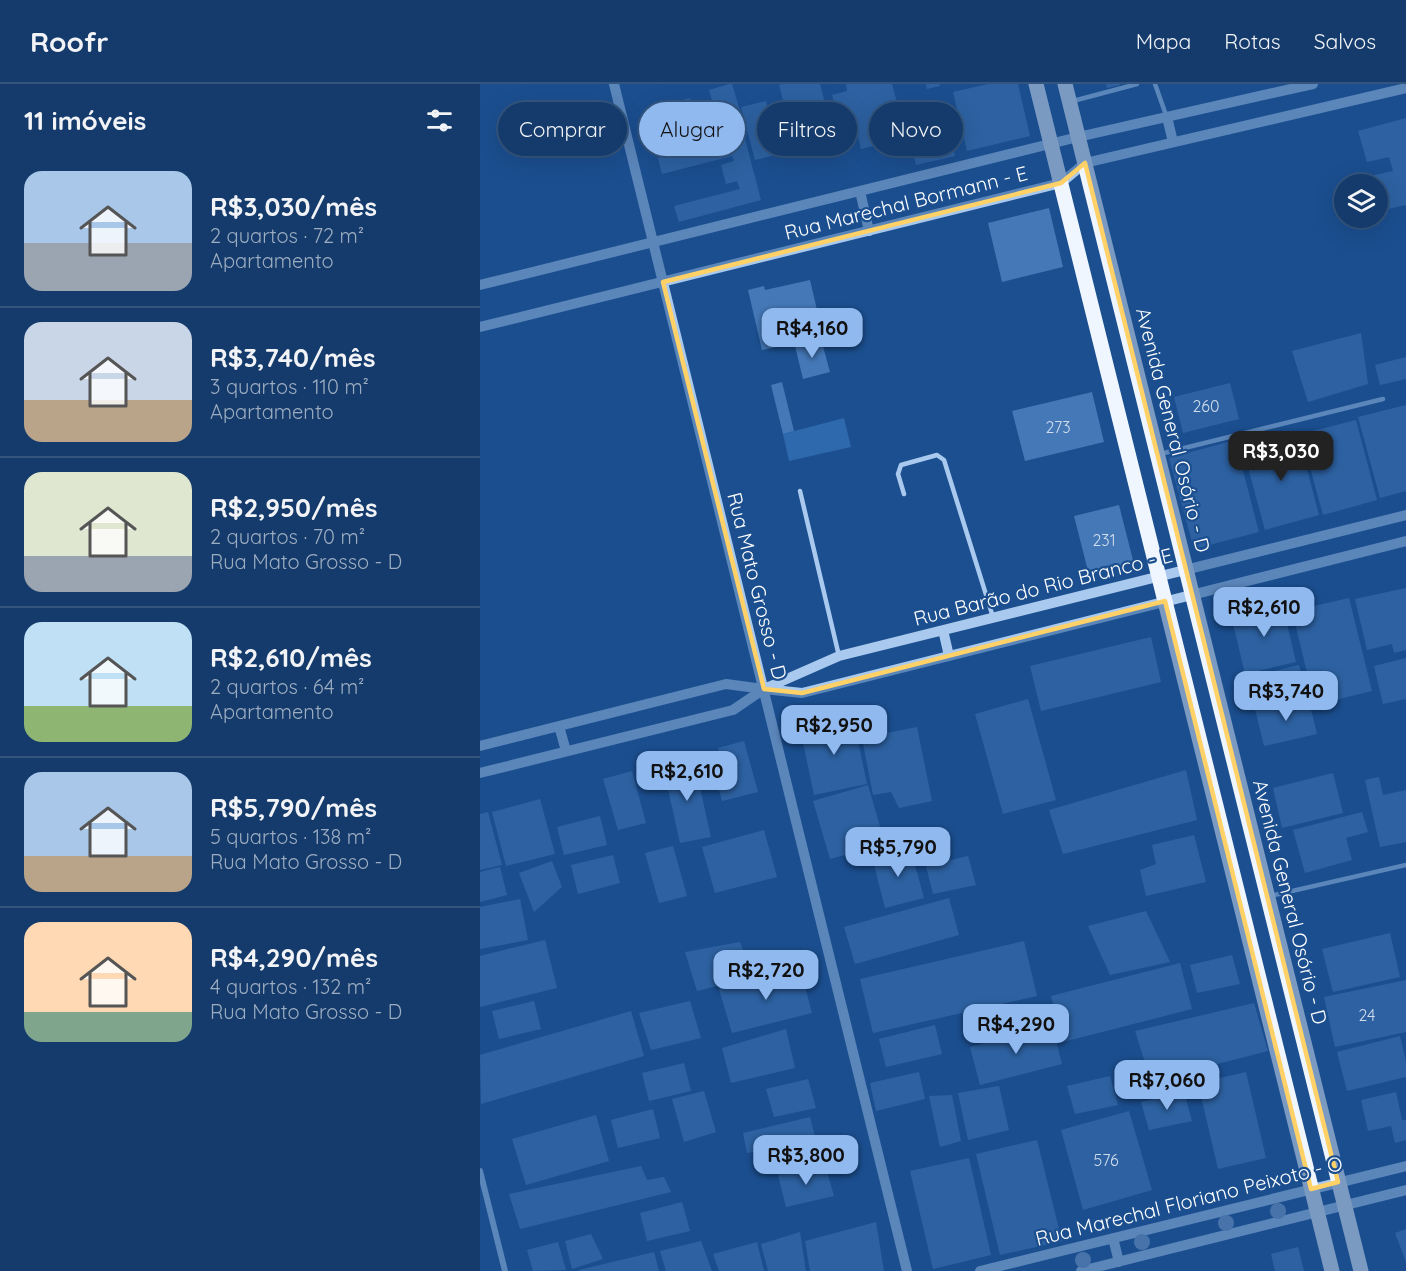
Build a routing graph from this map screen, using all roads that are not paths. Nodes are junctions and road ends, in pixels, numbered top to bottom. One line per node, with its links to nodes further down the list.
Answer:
1 (614, 84): 17 (street, Rua Mato Grosso - D)
2 (1036, 84): 12 (main road)
3 (1065, 84): 8 (main road, Avenida General Osório - D)
4 (1137, 84): 8 (lane)
5 (1155, 84): 9 (lane)
6 (1313, 84): 9 (street, Rua Marechal Bormann - E)
7 (1406, 88): 11 (street, Rua Marechal Bormann - E)
8 (1070, 102): 10 (main road, Avenida General Osório - D)
9 (1167, 117): 10 (street, Rua Marechal Bormann - E); 11 (street)
10 (1078, 137): 12 (street, Rua Marechal Bormann - E); 13 (main road, Avenida General Osório - D)
11 (1173, 142): 13 (street, Rua Marechal Bormann - E)
12 (1052, 144): 14 (main road); 15 (street, Rua Marechal Bormann - E)
13 (1085, 163): 14 (street, Rua Marechal Bormann - E); 22 (main road, Avenida General Osório - D)
14 (1061, 183): 16 (street, Rua Marechal Bormann - E); 28 (main road)
15 (860, 191): 16 (street); 17 (street, Rua Marechal Bormann - E)
16 (869, 231): 18 (street, Rua Marechal Bormann - E)
17 (653, 242): 18 (street, Rua Mato Grosso - D); 19 (street, Rua Marechal Bormann - E)
18 (663, 282): 20 (street, Rua Marechal Bormann - E); 35 (street, Rua Mato Grosso - D)
19 (480, 285)
20 (480, 327)
21 (1383, 399): 22 (lane)
22 (1157, 454): 27 (main road, Avenida General Osório - D)
23 (800, 491): 33 (lane)
24 (904, 494): 31 (lane)
25 (1406, 515): 27 (street, Rua Barão do Rio Branco - E)
26 (1406, 541): 29 (street)
27 (1186, 570): 28 (street, Rua Barão do Rio Branco - E); 29 (main road, Avenida General Osório - D)
28 (1159, 576): 30 (main road); 31 (street, Rua Barão do Rio Branco - E)
29 (1192, 595): 30 (street); 41 (main road, Avenida General Osório - D)
30 (1165, 601): 34 (street); 45 (main road)
31 (993, 617): 32 (street, Rua Barão do Rio Branco - E)
32 (943, 630): 33 (street, Rua Barão do Rio Branco - E); 34 (street)
33 (838, 656): 35 (street, Rua Barão do Rio Branco - E)
34 (949, 656): 35 (street)
35 (764, 689): 36 (street); 38 (street, Rua Barão do Rio Branco - E); 53 (street, Rua Mato Grosso - D)
36 (560, 726): 37 (street); 38 (street)
37 (480, 746)
38 (566, 751): 39 (street, Rua Barão do Rio Branco - E)
39 (480, 773)
40 (1406, 865): 41 (lane)
41 (1268, 896): 44 (main road, Avenida General Osório - D)
42 (1406, 1166): 44 (street, Rua Marechal Floriano Peixoto - O)
43 (480, 1171): 47 (street)
44 (1338, 1182): 45 (street, Rua Marechal Floriano Peixoto - O); 48 (main road, Avenida General Osório - D)
45 (1311, 1189): 49 (main road); 50 (street, Rua Marechal Floriano Peixoto - O)
46 (1406, 1190): 48 (street)
47 (483, 1200): 52 (street)
48 (1344, 1206): 49 (street); 57 (main road, Avenida General Osório - D)
49 (1317, 1212): 51 (street); 56 (main road)
50 (1113, 1238): 51 (street); 54 (street, Rua Marechal Floriano Peixoto - O)
51 (1119, 1262): 55 (street)
52 (505, 1271)
53 (907, 1271)
54 (980, 1271)
55 (1081, 1271)
56 (1332, 1271)
57 (1361, 1271)

